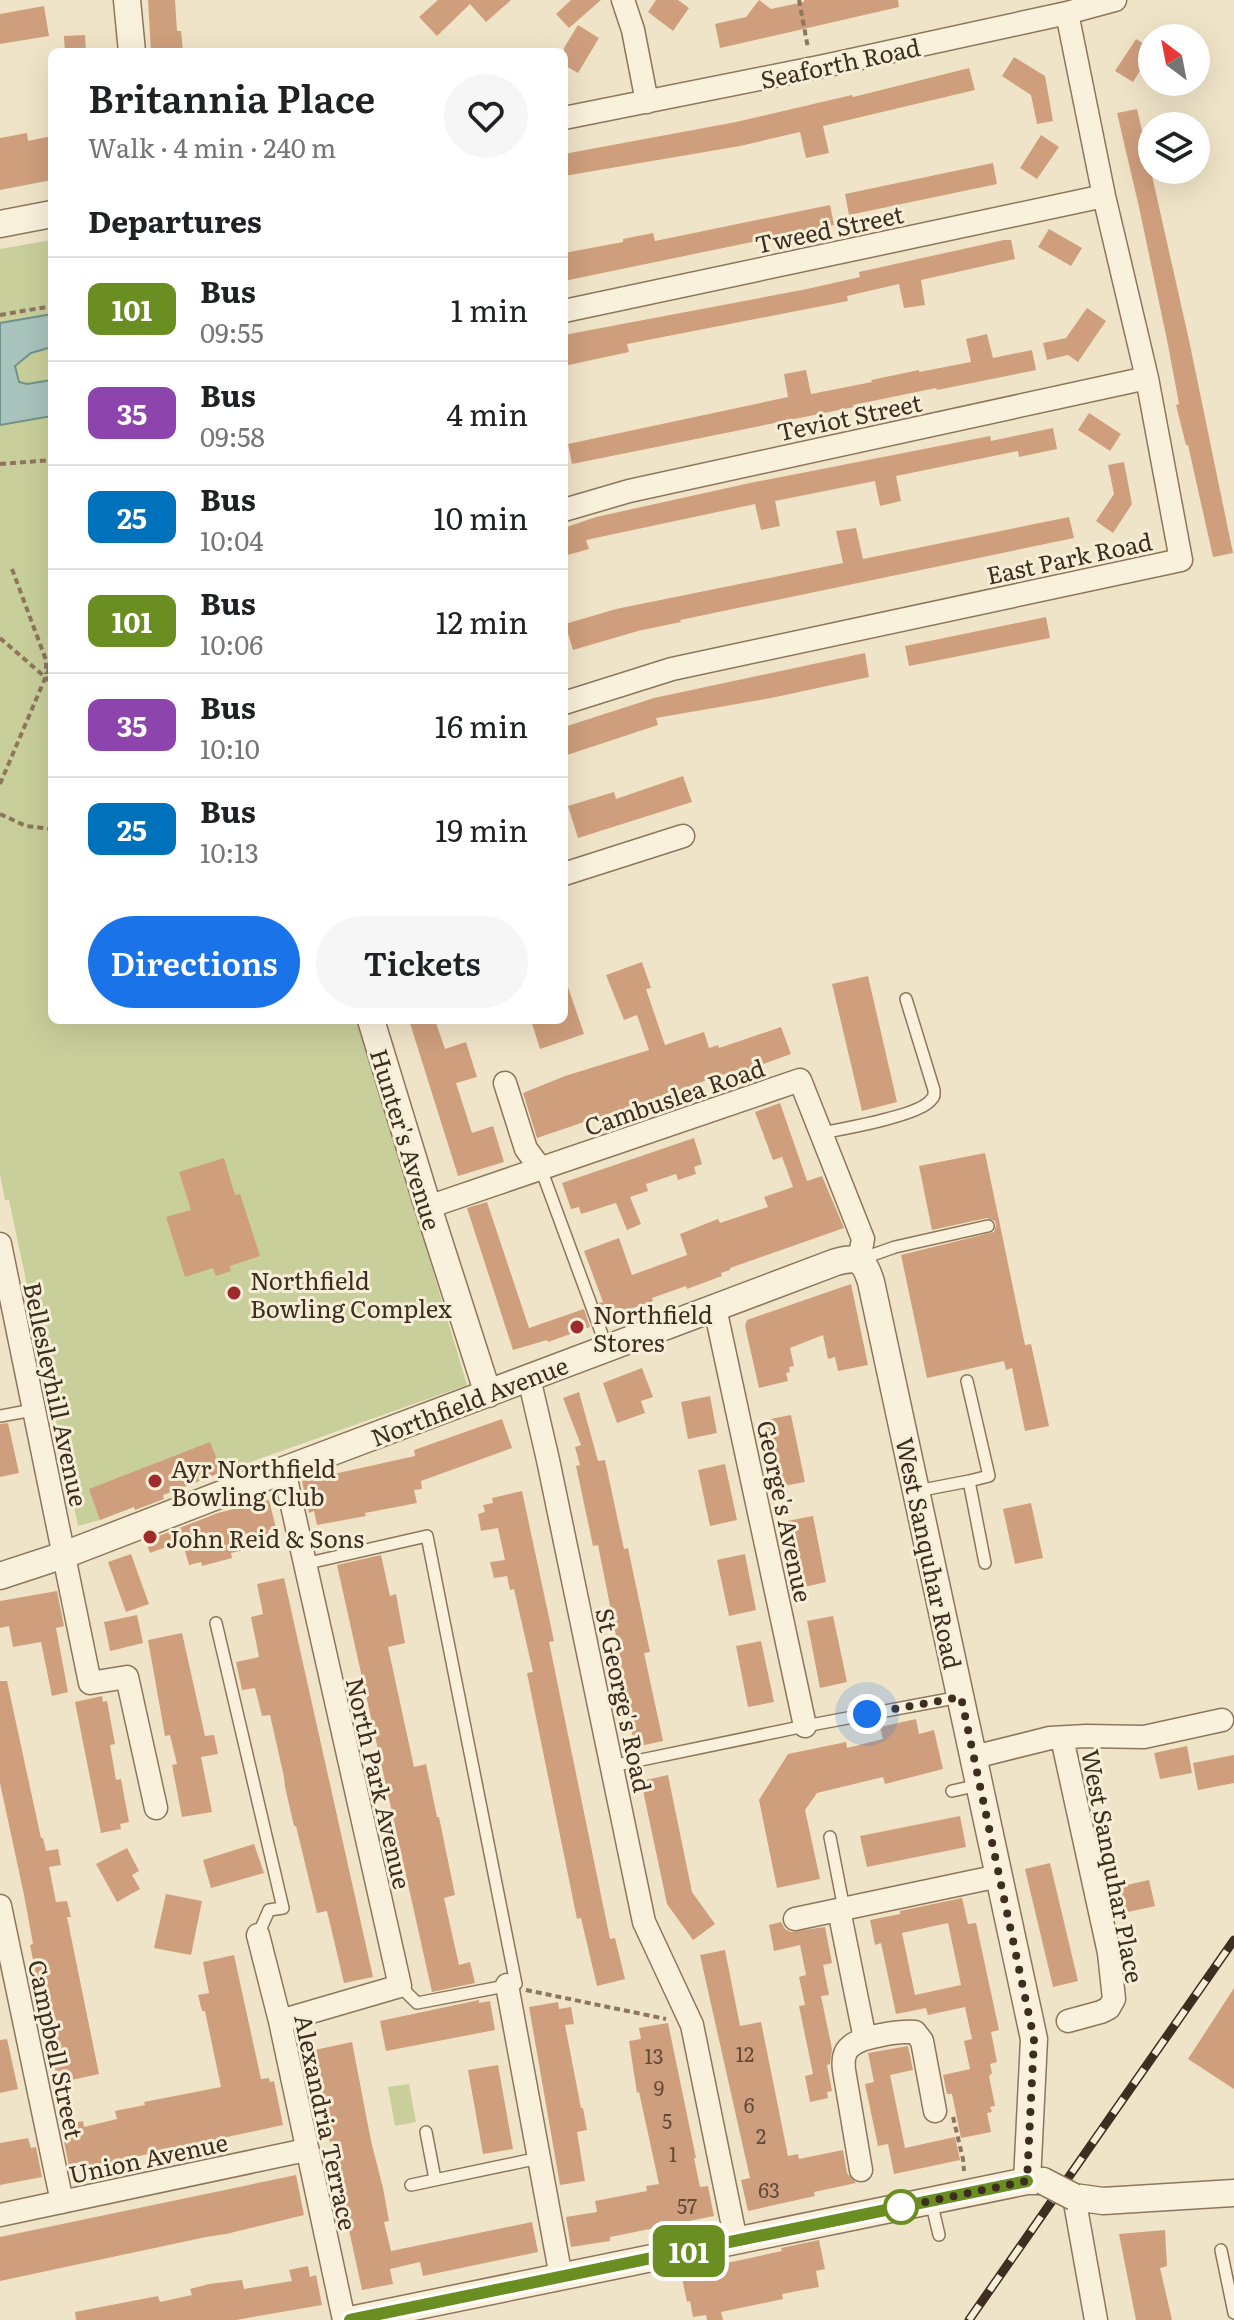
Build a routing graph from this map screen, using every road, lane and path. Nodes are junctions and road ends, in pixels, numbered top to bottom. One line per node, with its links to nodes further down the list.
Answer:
1 (127, 0): 6 (street)
2 (623, 0): 8 (street)
3 (799, 0): 7 (path)
4 (1115, 0): 5 (street, Seaforth Road)
5 (1067, 13): 7 (street, Seaforth Road); 10 (street, East Park Road)
6 (132, 48)
7 (803, 70): 8 (street, Seaforth Road)
8 (647, 102): 9 (street, Seaforth Road)
9 (568, 117)
10 (1104, 196): 14 (street, Tweed Street); 16 (street, East Park Road)
11 (48, 215): 12 (street)
12 (0, 224)
13 (48, 307): 15 (path)
14 (568, 310)
15 (0, 315)
16 (1147, 378): 19 (street, Teviot Street); 25 (street, East Park Road)
17 (48, 460): 18 (path)
18 (0, 464)
19 (568, 509)
20 (12, 569): 23 (path)
21 (0, 638): 23 (path)
22 (48, 671): 23 (path)
23 (45, 677): 24 (path); 26 (path)
24 (48, 680)
25 (568, 702)
26 (0, 784)
27 (0, 814): 28 (path)
28 (48, 829)
29 (683, 836): 30 (street)
30 (568, 873)
31 (906, 999): 34 (lane)
32 (372, 1024): 36 (street, Hunter's Avenue)
33 (505, 1083): 35 (street)
34 (825, 1132): 35 (street, Cambuslea Road); 39 (street, Cambuslea Road)
35 (541, 1169): 36 (street, Cambuslea Road); 41 (lane)
36 (428, 1207): 44 (street, Hunter's Avenue)
37 (988, 1226): 39 (lane, Northfield Avenue)
38 (0, 1244): 45 (street, Bellesleyhill Avenue)
39 (859, 1260): 40 (street, Northfield Avenue); 49 (street, West Sanquhar Road)
40 (715, 1308): 41 (street, Northfield Avenue); 57 (street, George's Avenue)
41 (607, 1348): 42 (street, Northfield Avenue)
42 (529, 1378): 44 (street, Northfield Avenue); 60 (street, St George's Road)
43 (967, 1381): 48 (lane)
44 (488, 1394): 47 (street, Northfield Avenue)
45 (33, 1410): 46 (lane); 50 (street, Bellesleyhill Avenue)
46 (0, 1416)
47 (284, 1470): 50 (street, Northfield Avenue); 52 (street, North Park Avenue)
48 (969, 1481): 49 (lane); 51 (lane)
49 (917, 1491): 55 (street, West Sanquhar Road)
50 (64, 1555): 53 (street, Northfield Avenue); 63 (street, Bellesleyhill Avenue)
51 (985, 1563)
52 (303, 1564): 70 (lane); 71 (street, North Park Avenue)
53 (0, 1576)
54 (216, 1623): 69 (lane)
55 (961, 1697): 57 (lane); 59 (street, West Sanquhar Road)
56 (1222, 1720): 58 (street)
57 (805, 1726): 60 (lane)
58 (1062, 1738): 59 (street); 73 (street, West Sanquhar Place)
59 (974, 1757): 61 (street, West Sanquhar Road)
60 (612, 1766): 74 (street, St George's Road)
61 (979, 1785): 62 (lane); 65 (street, West Sanquhar Road)
62 (952, 1791)
63 (156, 1808)
64 (830, 1837): 67 (lane)
65 (999, 1876): 67 (street); 85 (street, West Sanquhar Road)
66 (0, 1906): 90 (street, Campbell Street)
67 (842, 1910): 68 (street); 75 (street)
68 (795, 1919)
69 (258, 1935): 72 (street, Alexandria Terrace)
70 (507, 1985): 71 (lane); 74 (path); 81 (street)
71 (400, 1986): 72 (street)
72 (280, 2021): 80 (street, Alexandria Terrace)
73 (1068, 2021)
74 (692, 2025): 93 (street, St George's Road)
75 (865, 2039): 76 (street); 77 (street)
76 (935, 2111): 83 (path)
77 (852, 2115): 78 (street); 82 (street)
78 (829, 2119)
79 (426, 2132): 84 (lane)
80 (306, 2150): 90 (street, Union Avenue); 97 (street, Alexandria Terrace)
81 (539, 2158): 84 (lane); 95 (street)
82 (861, 2170)
83 (964, 2174)
84 (435, 2179): 86 (lane)
85 (1035, 2181): 88 (street, bridge); 89 (street)
86 (411, 2185)
87 (1234, 2193): 88 (street)
88 (1074, 2197): 99 (street)
89 (931, 2201): 92 (lane); 93 (street)
90 (62, 2202): 91 (street, Union Avenue)
91 (0, 2215)
92 (939, 2235)
93 (736, 2241): 95 (street)
94 (1221, 2250): 96 (lane)
95 (561, 2277): 98 (street)
96 (1234, 2313)
97 (344, 2320)
98 (350, 2320)
99 (1096, 2320)

